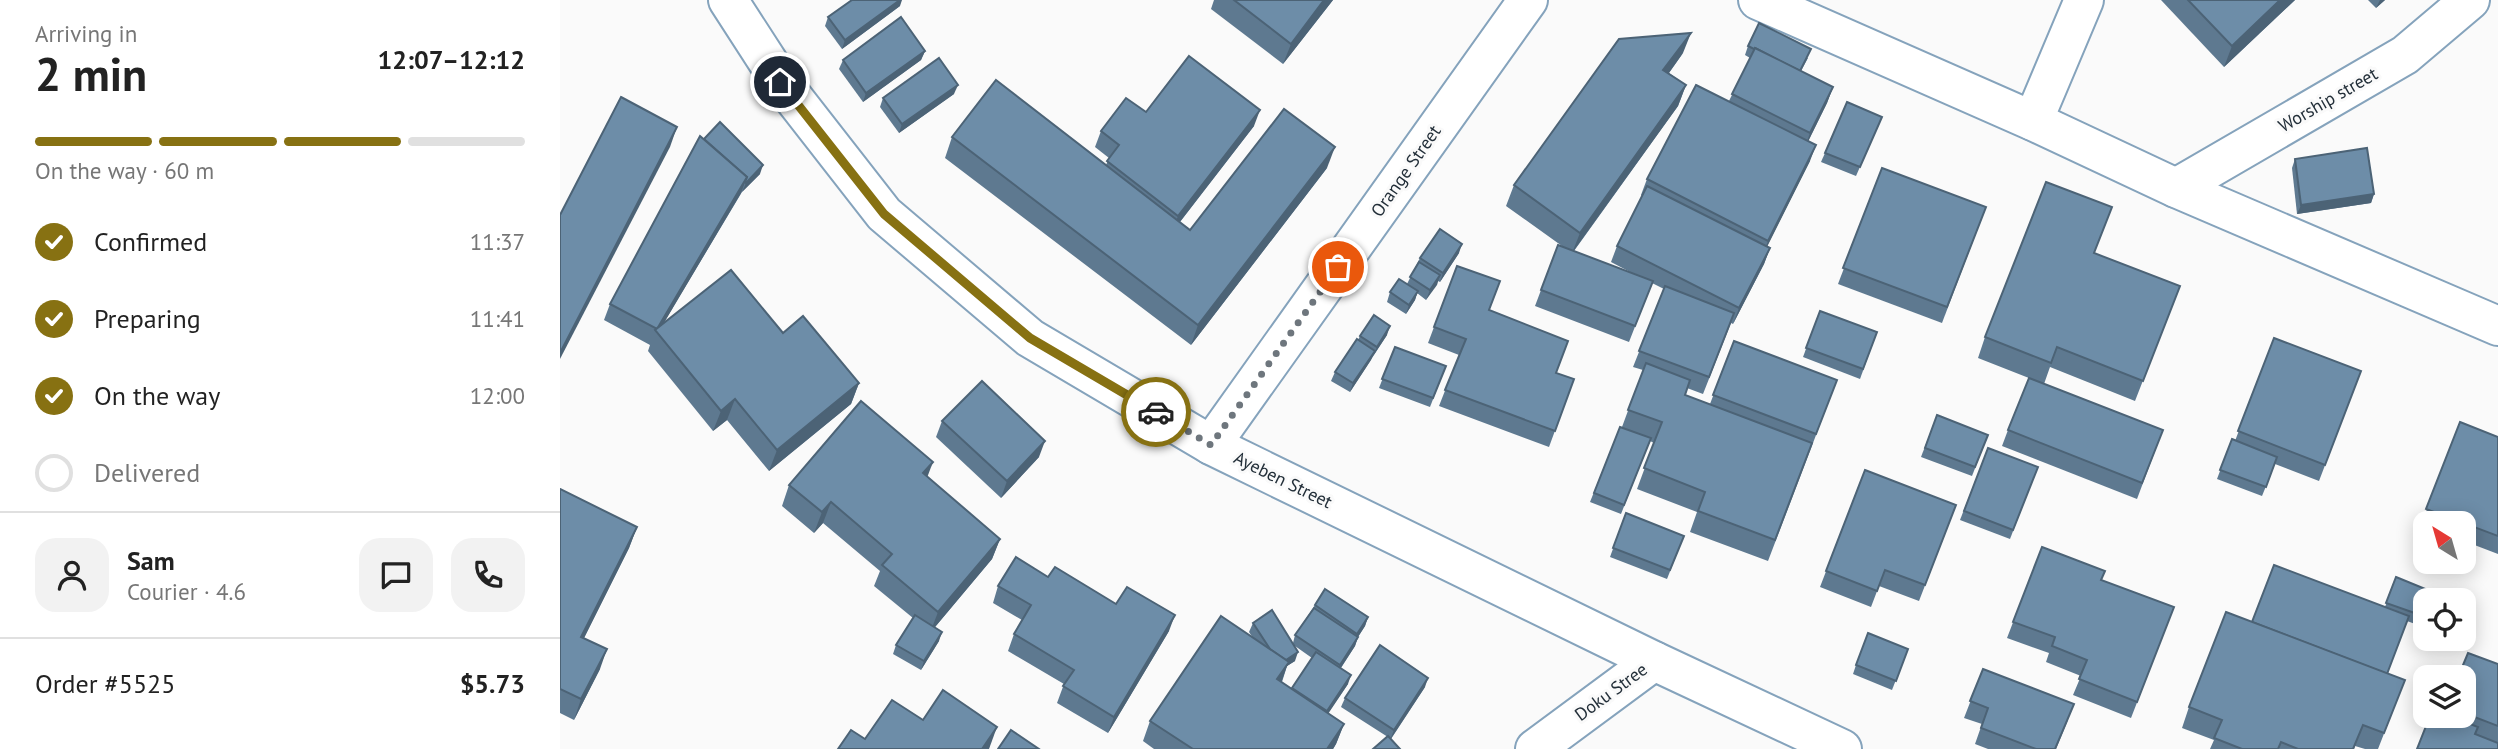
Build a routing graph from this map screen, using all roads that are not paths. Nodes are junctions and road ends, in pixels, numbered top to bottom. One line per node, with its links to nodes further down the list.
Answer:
1 (728, 0): 9 (street, Ayeben Street)
2 (1528, 0): 9 (street, Orange Street)
3 (1758, 0): 6 (street)
4 (2084, 0): 6 (street)
5 (2470, 0): 7 (street, Worship street)
6 (2033, 121): 7 (street)
7 (2176, 188): 8 (street)
8 (2498, 326)
9 (1211, 445): 10 (street, Ayeben Street)
10 (1654, 661): 11 (street, Doku Stree); 12 (street, Ayeben Street)
11 (1535, 749)
12 (1842, 749)

